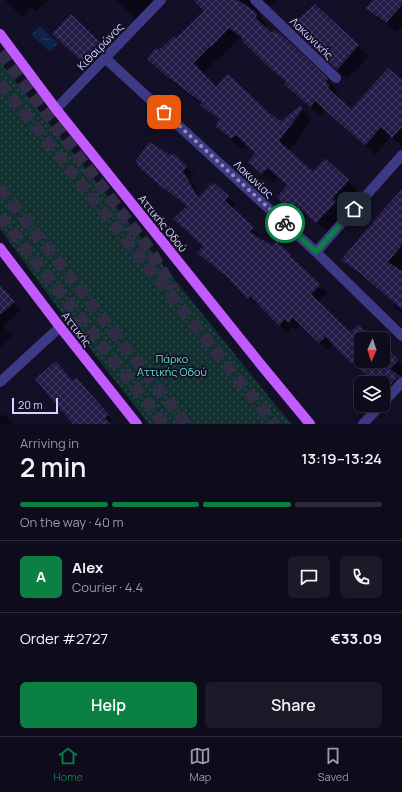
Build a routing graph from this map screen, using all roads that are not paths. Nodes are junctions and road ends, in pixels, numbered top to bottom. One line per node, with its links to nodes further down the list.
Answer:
1 (161, 0): 4 (street, Κιθαιρώνος)
2 (255, 0): 5 (street, Λακωνικής)
3 (0, 34): 6 (main road, Αττικής Οδού)
4 (105, 58): 6 (street, Κιθαιρώνος); 9 (street, Λακωνίας)
5 (336, 78)
6 (56, 109): 17 (main road, Αττικής Οδού)
7 (402, 155): 9 (street)
8 (0, 248): 10 (main road, Αττικής)
9 (316, 252): 11 (street, Λακωνίας)
10 (60, 327): 12 (street); 16 (main road, Αττικής)
11 (402, 336)
12 (0, 382)
13 (402, 382): 14 (street)
14 (390, 395)
15 (374, 412): 18 (street)
16 (137, 424)
17 (310, 424)
18 (363, 424)

